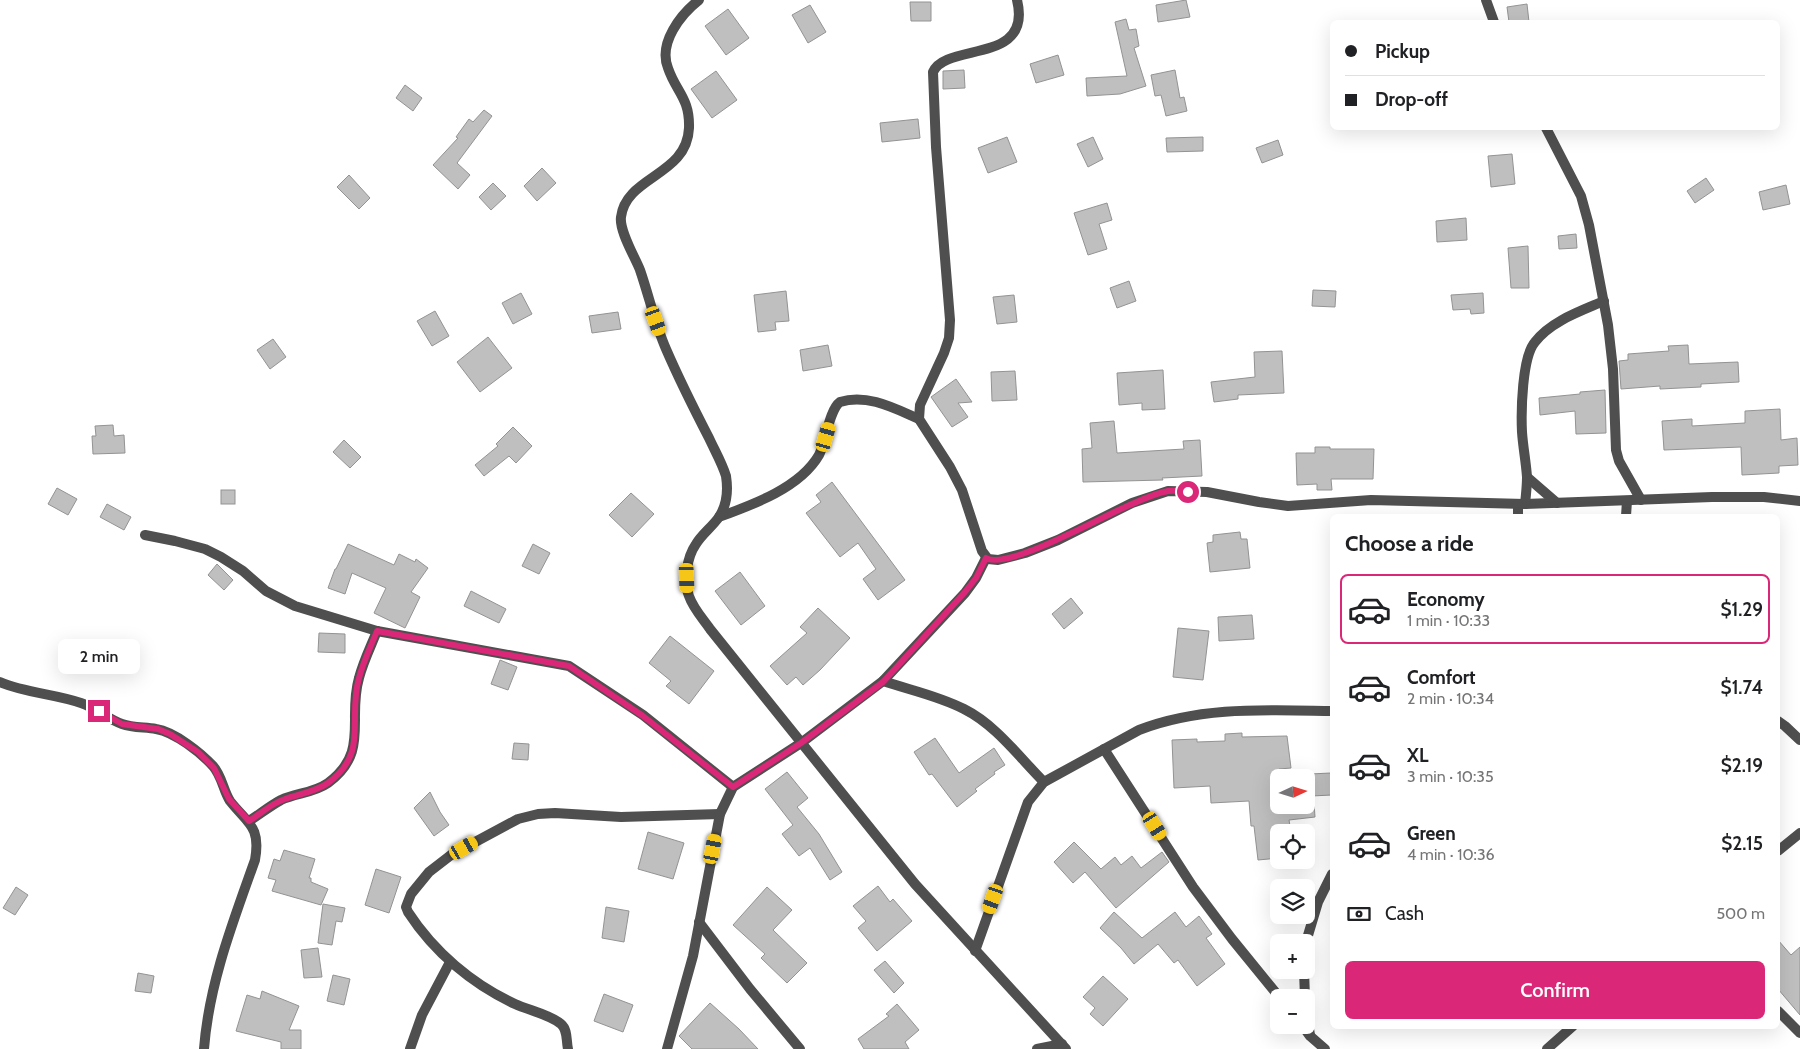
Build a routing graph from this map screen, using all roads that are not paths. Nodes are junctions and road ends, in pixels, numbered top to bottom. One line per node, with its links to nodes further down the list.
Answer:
1 (699, 0): 16 (street)
2 (1017, 0): 7 (street)
3 (1486, 0): 4 (street)
4 (1493, 20)
5 (1547, 130): 6 (street)
6 (1604, 301): 8 (street); 9 (street)
7 (919, 419): 16 (street); 18 (street)
8 (1527, 477): 12 (street); 13 (street)
9 (1641, 500): 10 (street); 11 (street)
10 (1626, 501): 12 (street); 15 (street)
11 (1800, 501)
12 (1557, 503): 13 (street)
13 (1522, 504): 14 (street); 18 (street)
14 (1519, 514)
15 (1626, 514)
16 (719, 517): 25 (street)
17 (145, 535): 19 (street)
18 (986, 558): 21 (street)
19 (377, 631): 28 (street); 30 (street)
20 (0, 682): 30 (street)
21 (883, 682): 25 (street); 27 (street)
22 (1330, 711): 26 (street)
23 (1780, 722): 24 (street)
24 (1800, 740)
25 (801, 743): 28 (street); 36 (street)
26 (1104, 749): 27 (street); 38 (street)
27 (1044, 782): 36 (street)
28 (733, 787): 29 (street)
29 (720, 814): 34 (street); 37 (street)
30 (249, 821): 44 (street)
31 (1800, 833): 32 (street)
32 (1780, 850)
33 (1330, 878): 35 (street)
34 (699, 922): 47 (street); 48 (street)
35 (1308, 934)
36 (975, 951): 43 (street)
37 (450, 962): 45 (street); 46 (street)
38 (1273, 989)
39 (1780, 1013): 41 (street)
40 (1569, 1029): 51 (street)
41 (1800, 1033)
42 (1310, 1036): 50 (street)
43 (1064, 1046): 49 (street)
44 (204, 1049)
45 (410, 1049)
46 (568, 1049)
47 (667, 1049)
48 (800, 1049)
49 (1036, 1049)
50 (1325, 1049)
51 (1547, 1049)

